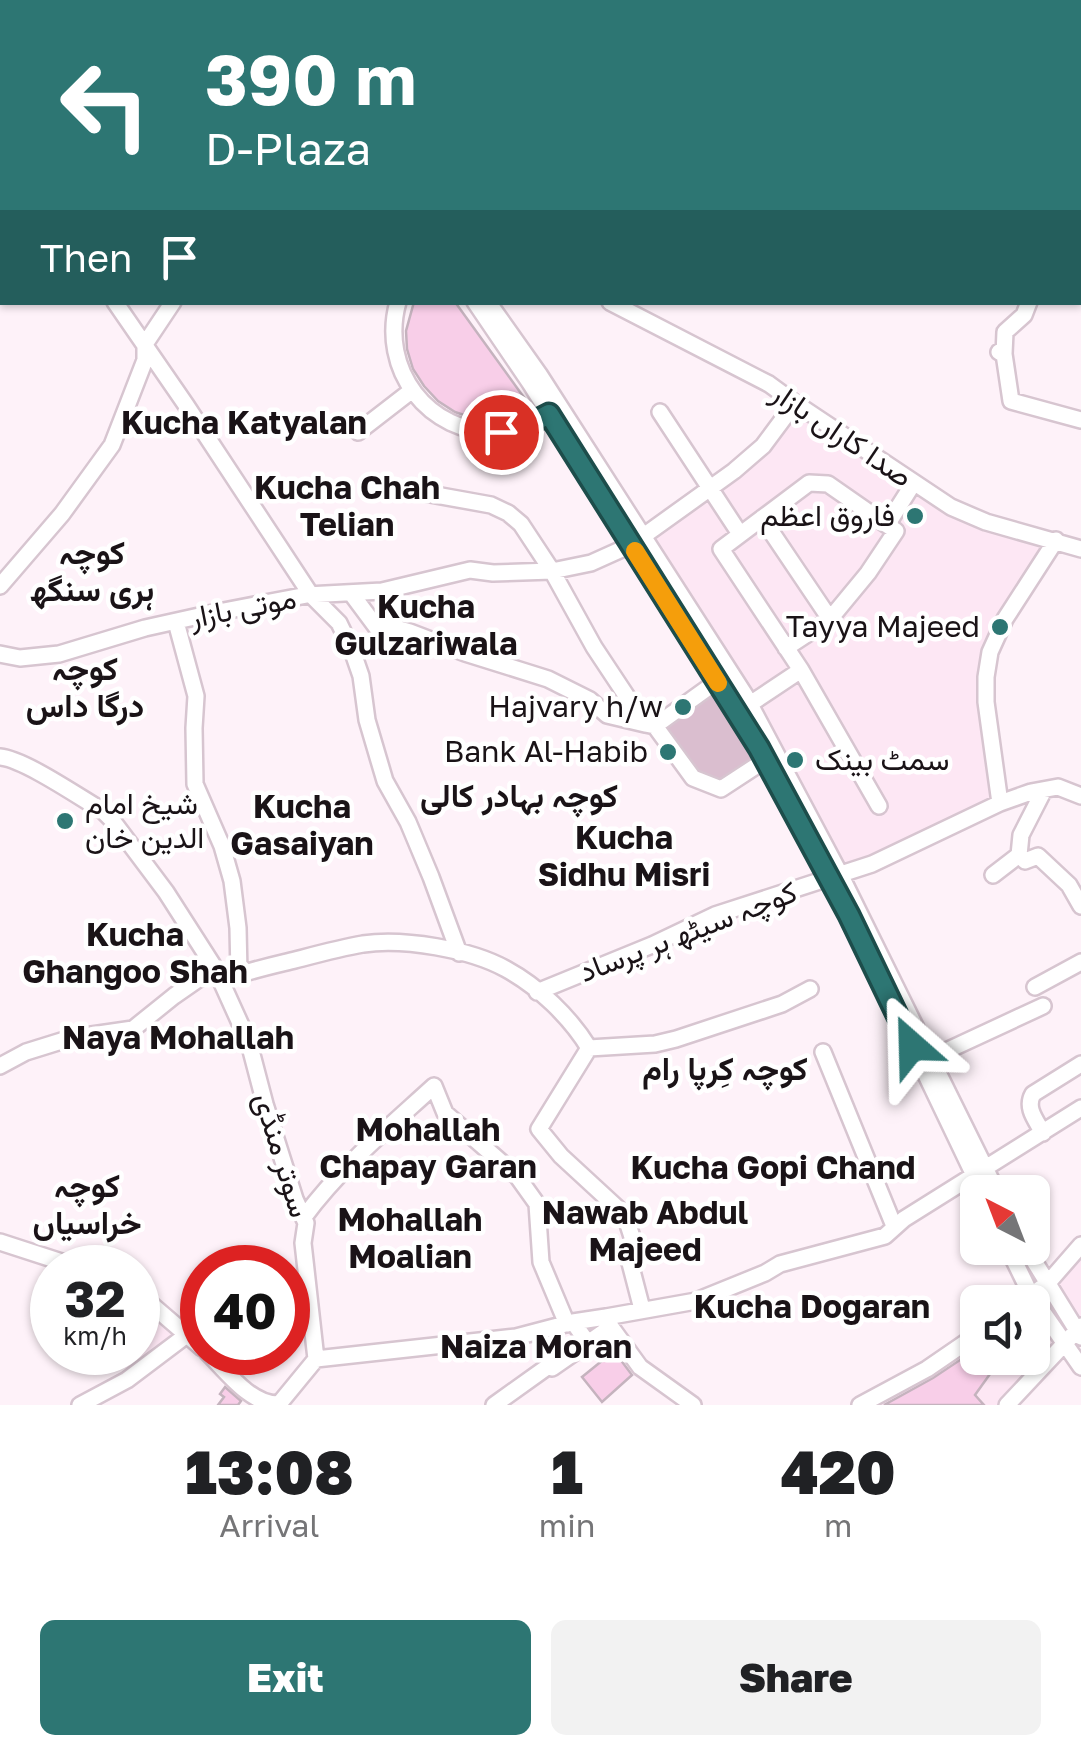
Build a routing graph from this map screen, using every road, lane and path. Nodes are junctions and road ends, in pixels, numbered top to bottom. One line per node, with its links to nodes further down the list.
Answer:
1 (117, 305): 8 (street)
2 (171, 305): 8 (street)
3 (397, 305): 9 (street)
4 (477, 305): 12 (street)
5 (490, 305): 22 (street)
6 (616, 305): 10 (street, صدا کاراں بازار)
7 (1028, 305): 13 (street)
8 (145, 344): 25 (street); 27 (street)
9 (411, 391): 12 (street); 14 (street)
10 (795, 404): 15 (street, صدا کاراں بازار); 16 (street, موتی بازار)
11 (660, 412): 16 (street)
12 (549, 414): 22 (street)
13 (1081, 420)
14 (358, 432)
15 (914, 484): 19 (street); 21 (street, صدا کاراں بازار)
16 (709, 489): 20 (street); 22 (street, موتی بازار)
17 (419, 492): 24 (street)
18 (762, 518): 19 (street); 20 (street); 28 (street)
19 (887, 524): 28 (street)
20 (740, 534): 30 (street)
21 (1056, 540): 23 (street, صدا کاراں بازار); 42 (street)
22 (636, 541): 24 (street, موتی بازار); 34 (street)
23 (1081, 548)
24 (552, 571): 26 (street, موتی بازار); 33 (street)
25 (0, 586)
26 (351, 594): 27 (street, موتی بازار); 35 (street)
27 (310, 595): 29 (street, موتی بازار); 48 (street)
28 (830, 619): 30 (street)
29 (176, 622): 31 (street, موتی بازار); 50 (street)
30 (786, 648): 32 (street)
31 (0, 654)
32 (801, 670): 36 (street); 43 (street)
33 (610, 672): 35 (street); 37 (street)
34 (724, 677): 36 (street); 37 (street); 39 (street)
35 (590, 700): 37 (street)
36 (750, 704): 39 (street)
37 (650, 725): 39 (street)
38 (0, 757): 51 (street, سوتر منڈی)
39 (771, 757): 46 (street)
40 (1044, 790): 41 (street); 42 (street, کوچہ سیٹھ ہر پرساد); 44 (street)
41 (1081, 796)
42 (1000, 802): 46 (street, کوچہ سیٹھ ہر پرساد)
43 (880, 806)
44 (1019, 855): 45 (street); 47 (street)
45 (993, 874)
46 (835, 876): 54 (street, کوچہ سیٹھ ہر پرساد); 58 (street); 63 (street)
47 (1081, 906)
48 (459, 953): 50 (street); 54 (street)
49 (1081, 962): 52 (street)
50 (239, 974): 51 (street)
51 (218, 975): 60 (street); 66 (street, سوتر منڈی)
52 (1035, 987)
53 (810, 989): 56 (street)
54 (537, 992): 56 (street)
55 (1043, 1006): 58 (street)
56 (588, 1048): 73 (street)
57 (823, 1052): 67 (street)
58 (931, 1058): 63 (street)
59 (1081, 1064): 62 (street)
60 (0, 1066)
61 (1081, 1108): 62 (street)
62 (1043, 1133): 63 (street)
63 (979, 1172): 64 (street); 65 (street); 67 (street)
64 (979, 1175)
65 (982, 1175)
66 (304, 1217): 77 (street); 83 (street, سوتر منڈی)
67 (894, 1226): 73 (street)
68 (0, 1242): 69 (street)
69 (30, 1252)
70 (1078, 1258): 72 (street)
71 (1036, 1265): 72 (street)
72 (1047, 1284): 79 (street)
73 (642, 1309): 76 (street)
74 (160, 1311): 78 (street)
75 (1050, 1316): 79 (street)
76 (609, 1322): 77 (street); 81 (street); 89 (street)
77 (570, 1323): 81 (street); 83 (street)
78 (180, 1327)
79 (1076, 1334): 84 (street); 91 (street)
80 (180, 1340): 87 (street)
81 (588, 1343): 88 (street)
82 (960, 1346): 90 (street)
83 (316, 1359): 86 (street)
84 (1081, 1367)
85 (231, 1375): 86 (street)
86 (280, 1404)
87 (80, 1405)
88 (494, 1405)
89 (693, 1405)
90 (860, 1405)
91 (1007, 1405)

